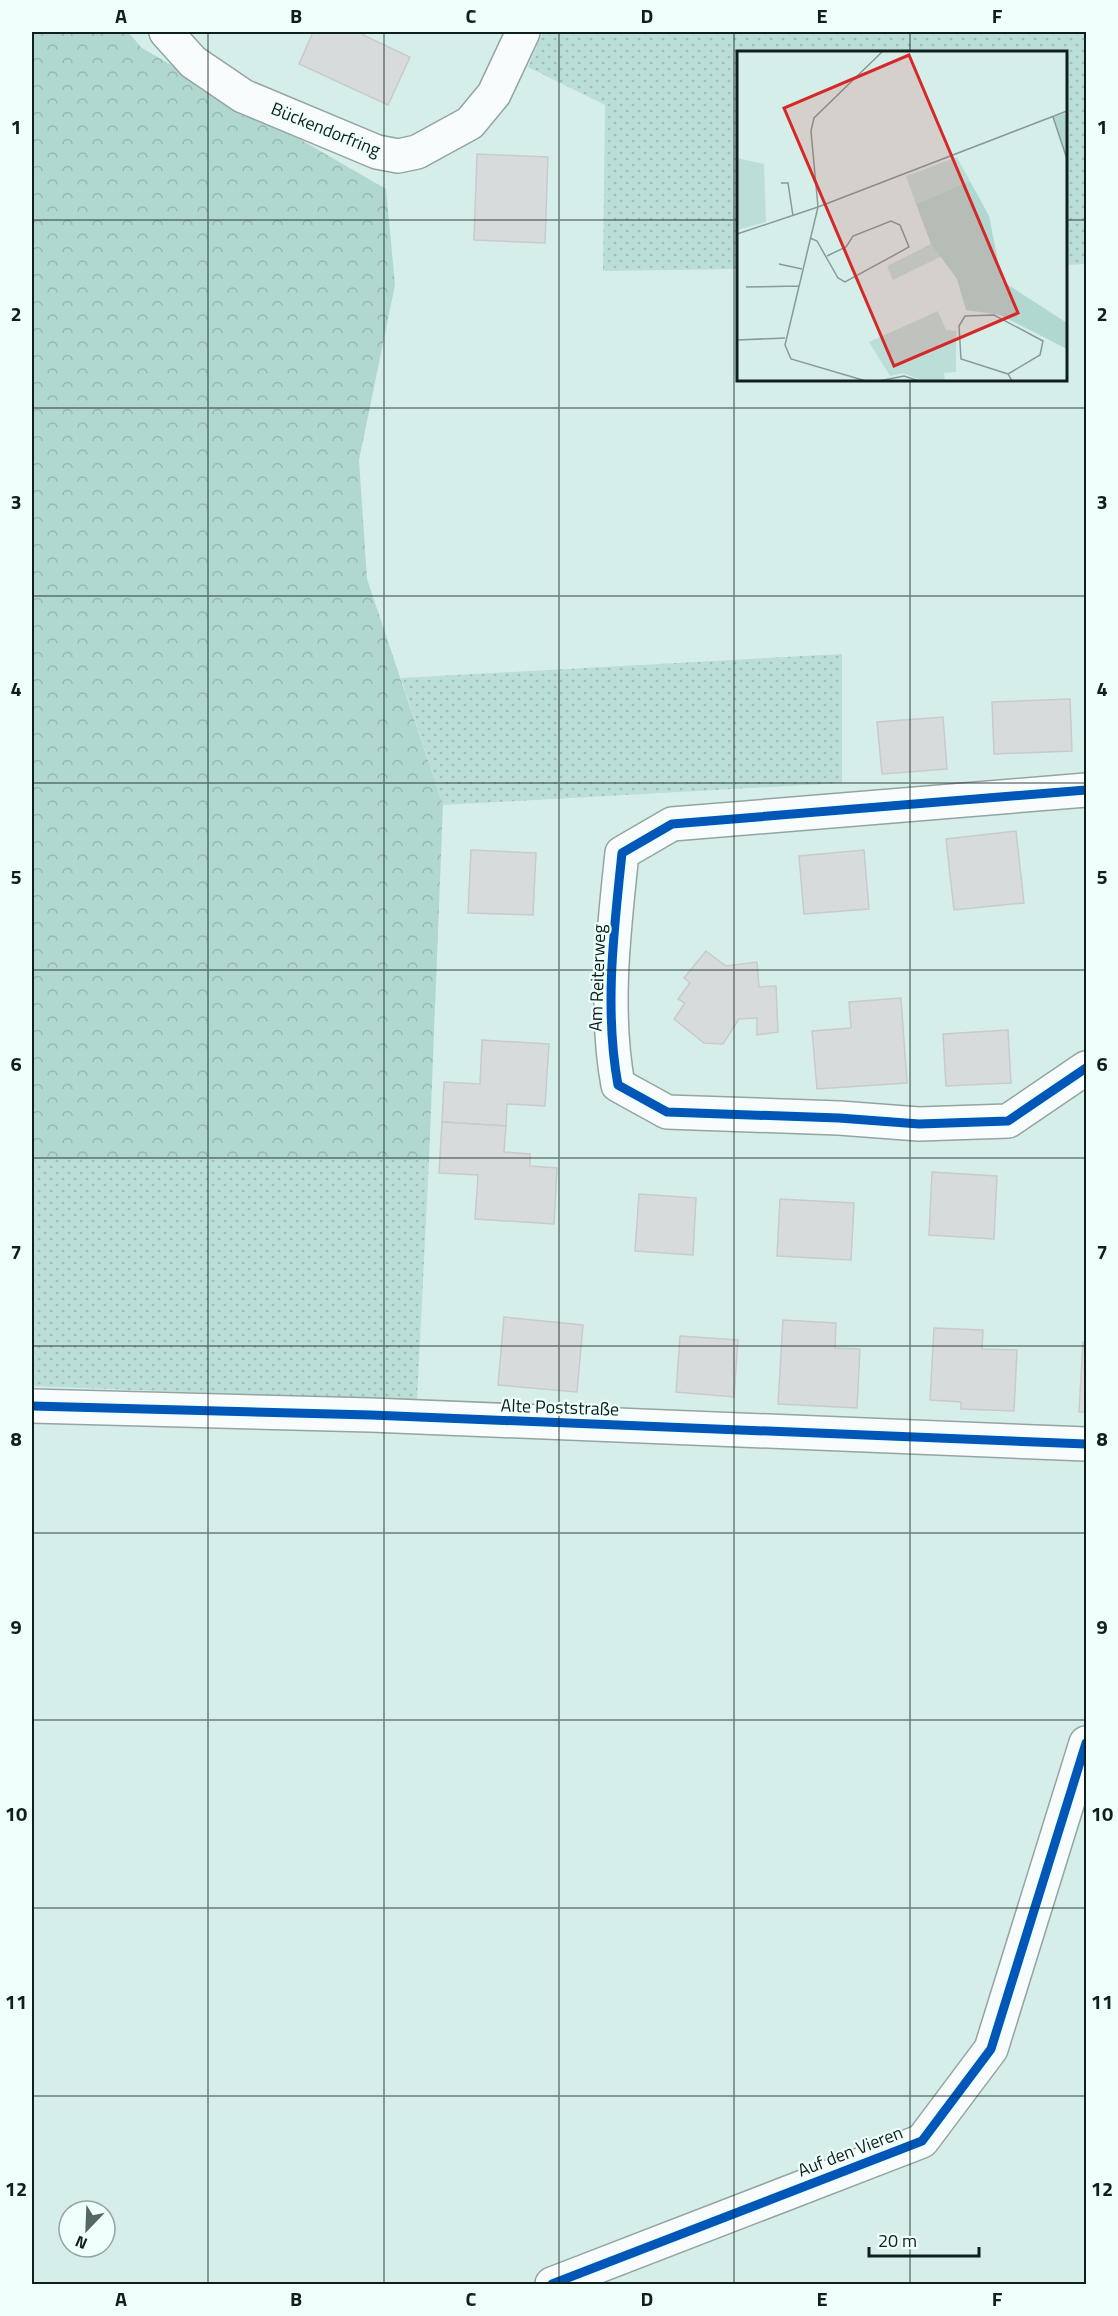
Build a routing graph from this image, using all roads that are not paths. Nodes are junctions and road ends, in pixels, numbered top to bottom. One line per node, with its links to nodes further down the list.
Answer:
1 (166, 32): 2 (street, Bückendorfring)
2 (523, 32)
3 (1086, 790): 4 (street, Am Reiterweg)
4 (1086, 1068)
5 (32, 1406): 6 (street, Alte Poststraße)
6 (1086, 1444)
7 (1086, 1743): 8 (street, Auf den Vieren)
8 (552, 2284)

